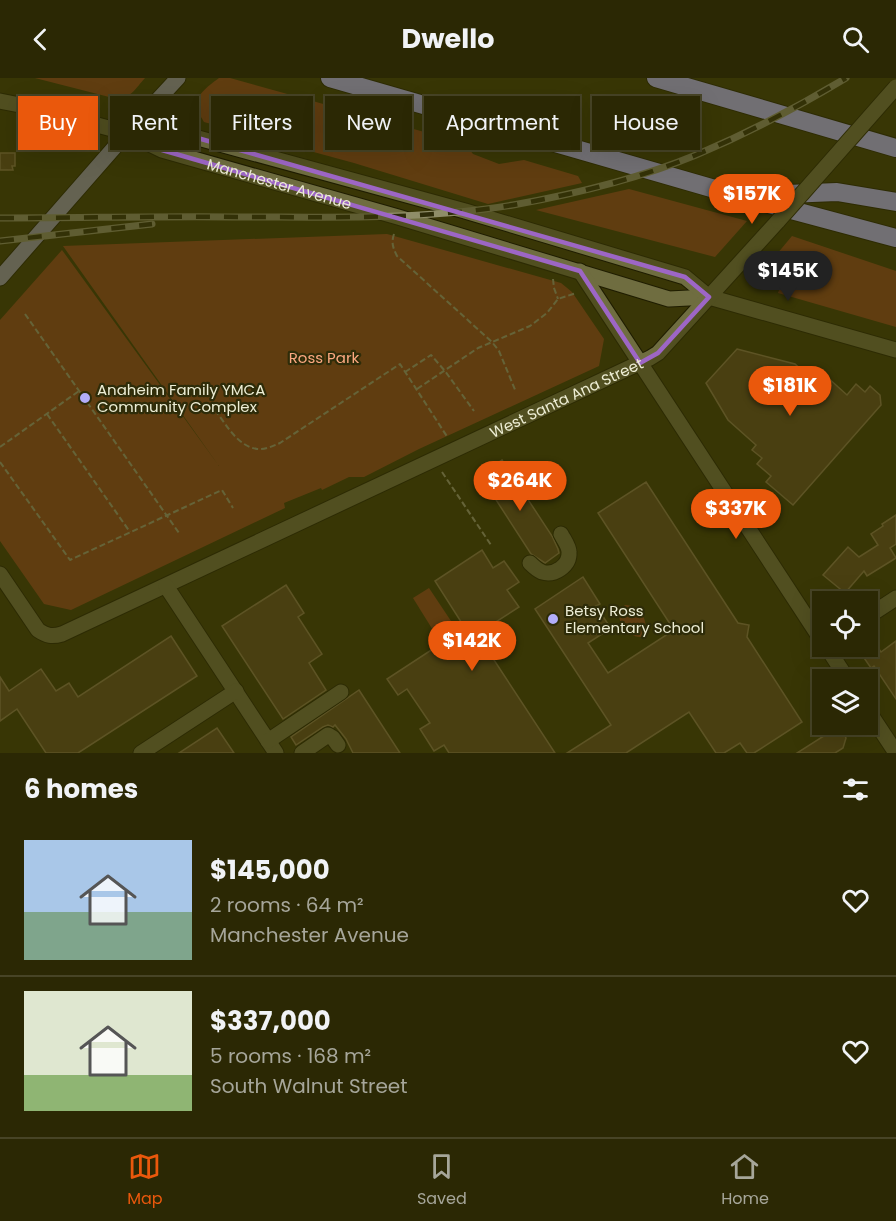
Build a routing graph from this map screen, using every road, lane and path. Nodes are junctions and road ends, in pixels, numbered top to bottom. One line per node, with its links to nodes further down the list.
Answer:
1 (178, 78): 5 (main road)
2 (330, 78): 12 (highway)
3 (657, 78): 9 (highway)
4 (896, 87): 20 (street, West Santa Ana Street, bridge)
5 (162, 96)
6 (0, 101): 7 (street)
7 (110, 128)
8 (199, 138): 20 (street, Manchester Avenue)
9 (896, 148)
10 (111, 150): 17 (main road)
11 (162, 150): 16 (street, Manchester Avenue)
12 (740, 196): 13 (highway); 15 (highway)
13 (896, 202)
14 (394, 234): 23 (path)
15 (896, 238)
16 (580, 271): 20 (street, Manchester Avenue); 25 (street)
17 (0, 278)
18 (553, 279): 21 (path)
19 (576, 293): 21 (path)
20 (710, 297): 24 (street, Manchester Avenue); 25 (street, West Santa Ana Street)
21 (558, 299): 23 (path)
22 (25, 314): 29 (path)
23 (492, 342): 26 (path); 30 (path)
24 (896, 350)
25 (640, 363): 46 (street, West Santa Ana Street); 49 (street)
26 (445, 371): 27 (path); 28 (path); 32 (path)
27 (405, 372): 28 (path); 31 (path)
28 (416, 389): 34 (path)
29 (79, 391): 33 (path); 39 (path)
30 (516, 392)
31 (215, 410)
32 (474, 411)
33 (47, 414): 35 (path); 40 (path)
34 (448, 438)
35 (0, 447)
36 (0, 462): 40 (path)
37 (442, 472): 43 (path)
38 (233, 508): 39 (path)
39 (166, 515): 40 (path); 41 (path)
40 (130, 532)
41 (179, 533)
42 (561, 534): 44 (street)
43 (491, 545)
44 (530, 563)
45 (0, 574): 46 (street, West Santa Ana Street)
46 (166, 586): 50 (street)
47 (896, 598): 48 (street)
48 (878, 610)
49 (812, 626)
50 (236, 691): 54 (street); 55 (street)
51 (341, 693): 54 (street)
52 (878, 726): 57 (street)
53 (338, 745): 56 (street)
54 (272, 747)
55 (141, 753)
56 (302, 753)
57 (896, 753)

